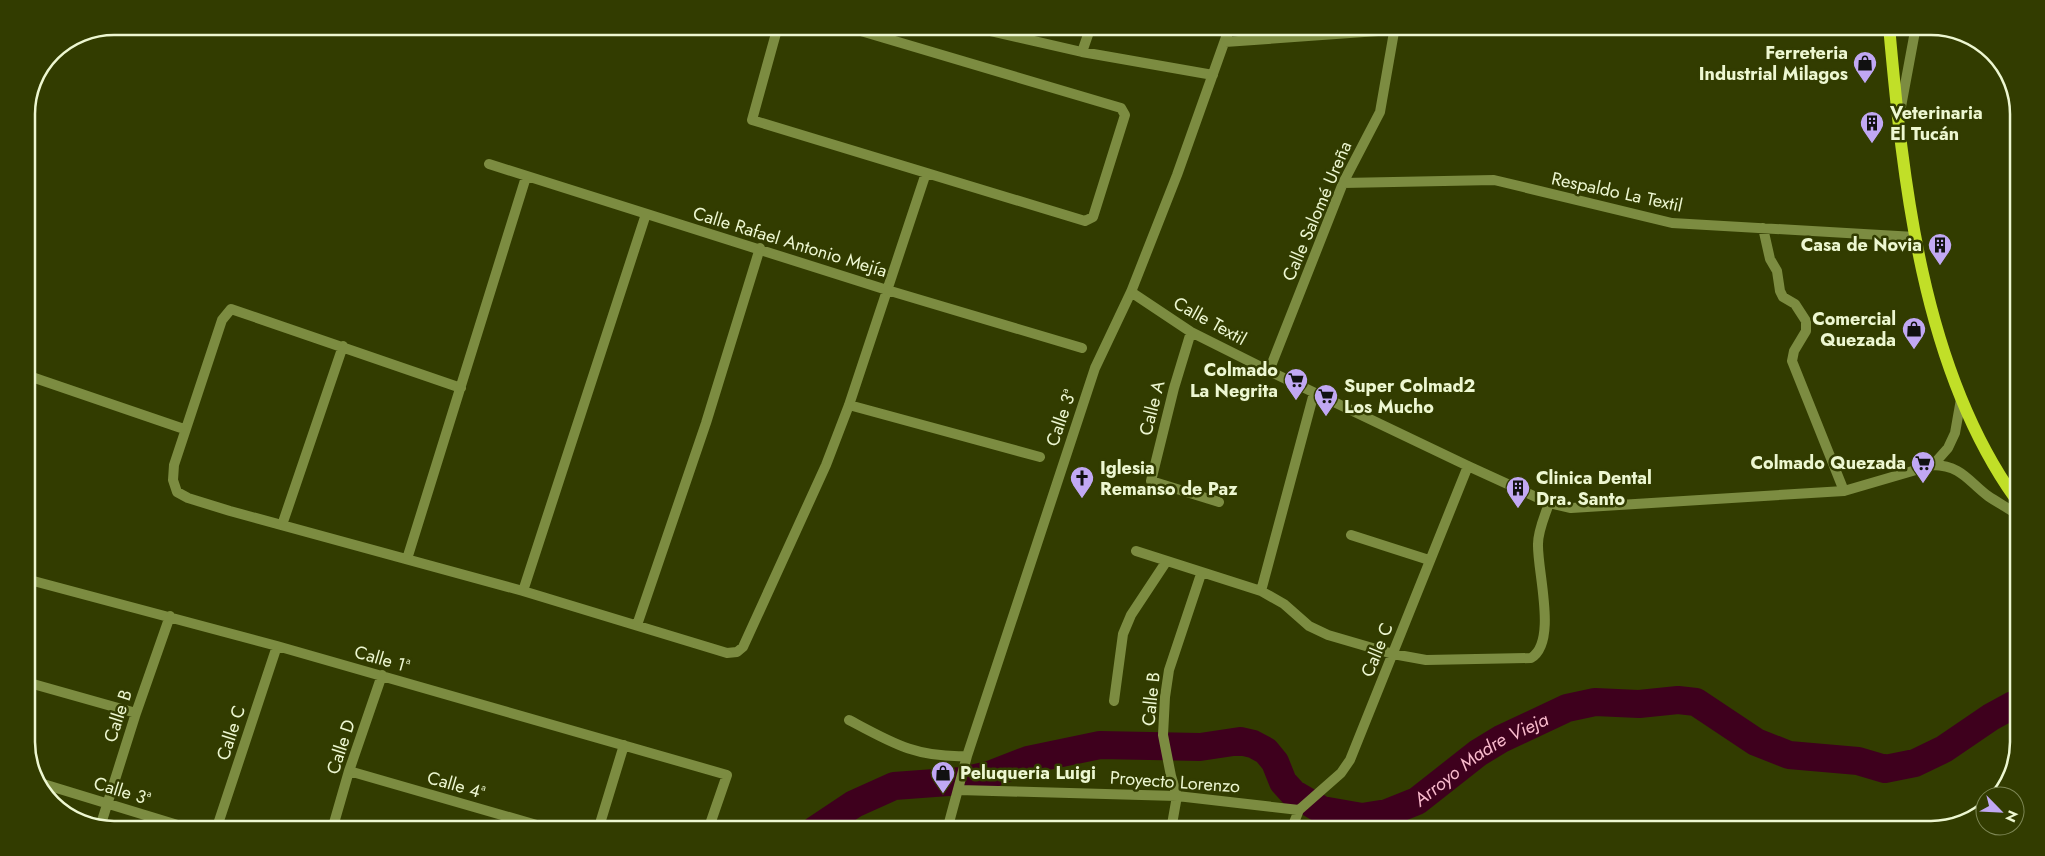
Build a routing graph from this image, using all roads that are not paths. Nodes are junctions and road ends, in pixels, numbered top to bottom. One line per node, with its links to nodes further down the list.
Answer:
1 (776, 35): 15 (street)
2 (875, 35): 15 (street)
3 (1007, 35): 11 (street)
4 (1088, 35): 11 (street)
5 (1227, 35): 10 (street, Calle 3ª)
6 (1320, 35): 10 (street)
7 (1399, 35): 17 (street, Calle Salomé Ureña)
8 (1890, 35): 13 (main road)
9 (1914, 35): 13 (street)
10 (1225, 42): 12 (street, Calle 3ª)
11 (1082, 52): 12 (street)
12 (1213, 75): 23 (street, Calle 3ª)
13 (1898, 125): 20 (main road)
14 (489, 164): 16 (street, Calle Rafael Antonio Mejía)
15 (926, 173): 22 (street)
16 (526, 177): 18 (street, Calle Rafael Antonio Mejía); 29 (street)
17 (1343, 183): 19 (street, Respaldo La Textil); 27 (street, Calle Salomé Ureña)
18 (646, 214): 21 (street, Calle Rafael Antonio Mejía); 50 (street)
19 (1763, 228): 20 (street, Respaldo La Textil); 38 (street)
20 (1915, 237): 31 (main road)
21 (760, 248): 22 (street, Calle Rafael Antonio Mejía); 53 (street)
22 (887, 290): 26 (street, Calle Rafael Antonio Mejía); 32 (street)
23 (1131, 292): 24 (street, Calle Textil); 62 (street, Calle 3ª)
24 (1191, 332): 27 (street, Calle Textil); 39 (street, Calle A)
25 (343, 346): 29 (street); 33 (street); 42 (street)
26 (1082, 348)
27 (1269, 371): 30 (street, Calle Textil)
28 (35, 378): 33 (street)
29 (461, 388): 45 (street)
30 (1314, 393): 36 (street, Calle Textil); 51 (street)
31 (1961, 399): 35 (street); 37 (main road)
32 (850, 405): 34 (street); 53 (street)
33 (184, 429): 42 (street)
34 (1040, 457)
35 (1933, 465): 38 (street, Calle Textil); 41 (street, Calle Textil)
36 (1468, 466): 40 (street, Calle Textil); 46 (street, Calle C)
37 (2010, 490)
38 (1844, 491): 40 (street, Calle Textil)
39 (1219, 502)
40 (1550, 503): 55 (street)
41 (2010, 510)
42 (282, 525): 45 (street)
43 (1351, 535): 46 (street)
44 (1136, 552): 47 (street)
45 (406, 559): 50 (street)
46 (1430, 560): 55 (street, Calle C)
47 (1166, 562): 48 (street); 58 (street)
48 (1202, 574): 51 (street); 66 (street, Calle B)
49 (35, 581): 52 (street, Calle 1ª)
50 (523, 591): 53 (street)
51 (1261, 591): 55 (street)
52 (170, 616): 54 (street, Calle 1ª); 59 (street, Calle B)
53 (637, 625)
54 (277, 646): 56 (street, Calle 1ª); 71 (street, Calle C)
55 (1393, 654): 68 (street, Calle C)
56 (382, 675): 61 (street, Calle 1ª); 63 (street, Calle D)
57 (35, 685): 59 (street)
58 (1114, 701)
59 (136, 713): 67 (street, Calle B)
60 (849, 720): 62 (street)
61 (624, 745): 74 (street); 75 (street, Calle 1ª)
62 (965, 760): 65 (street, Calle 3ª)
63 (349, 771): 72 (street, Calle D); 73 (street, Calle 4ª)
64 (49, 787): 67 (street, Calle 3ª)
65 (959, 790): 66 (street, Proyecto Lorenzo); 76 (street, Calle 3ª)
66 (1177, 796): 68 (street, Proyecto Lorenzo); 77 (street, Calle B)
67 (107, 804): 69 (street, Calle B); 70 (street, Calle 3ª)
68 (1299, 810): 78 (street, Calle C)
69 (102, 820)
70 (164, 821)
71 (219, 821)
72 (335, 821)
73 (523, 821)
74 (601, 821)
75 (711, 821)
76 (950, 821)
77 (1173, 821)
78 (1295, 821)

